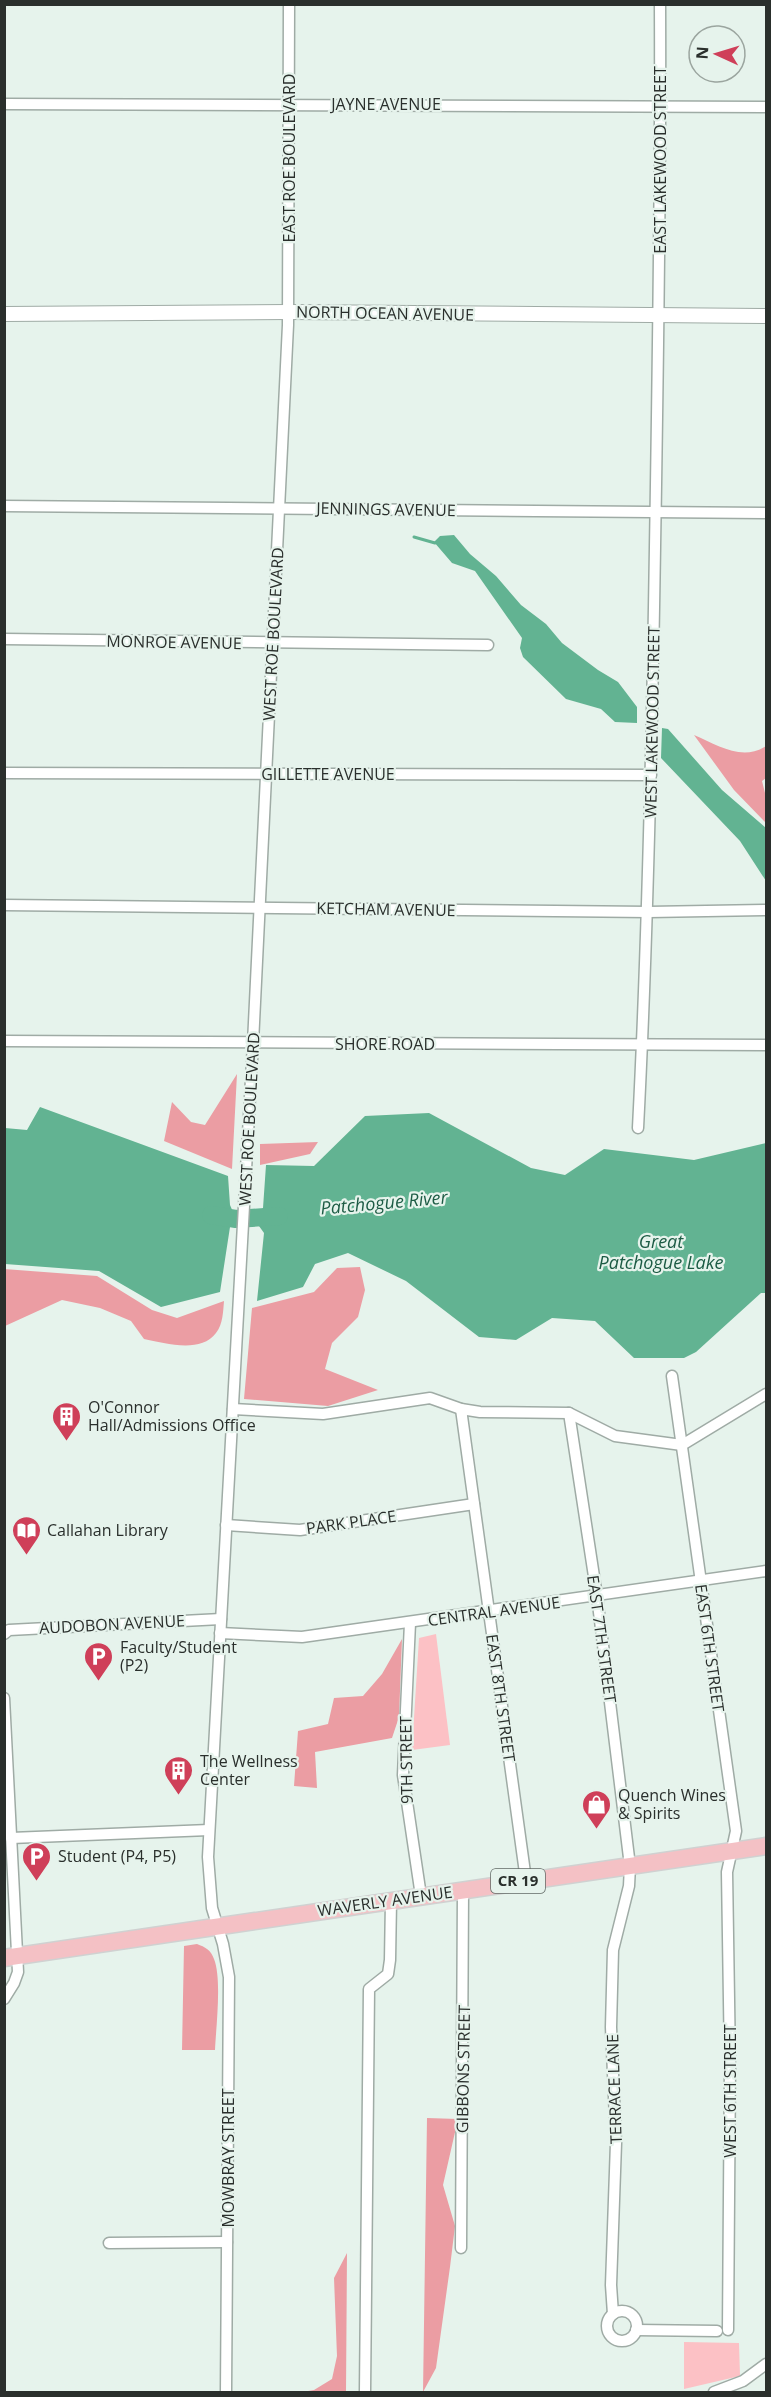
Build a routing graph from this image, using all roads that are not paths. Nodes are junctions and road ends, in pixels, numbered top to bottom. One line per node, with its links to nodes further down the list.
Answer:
1 (289, 4): 3 (street, EAST ROE BOULEVARD)
2 (660, 4): 5 (street, EAST LAKEWOOD STREET)
3 (289, 103): 4 (street, JAYNE AVENUE); 5 (street, JAYNE AVENUE); 7 (street, EAST ROE BOULEVARD)
4 (4, 104)
5 (661, 106): 6 (street, JAYNE AVENUE); 9 (street, EAST LAKEWOOD STREET)
6 (766, 107)
7 (289, 312): 8 (street, NORTH OCEAN AVENUE); 9 (street, NORTH OCEAN AVENUE); 12 (street, WEST ROE BOULEVARD)
8 (4, 314)
9 (659, 315): 10 (street, NORTH OCEAN AVENUE); 13 (street, WEST LAKEWOOD STREET)
10 (766, 316)
11 (4, 506): 12 (street, JENNINGS AVENUE)
12 (280, 508): 13 (street, JENNINGS AVENUE); 16 (street, WEST ROE BOULEVARD)
13 (656, 512): 14 (street, JENNINGS AVENUE); 20 (street, WEST LAKEWOOD STREET)
14 (766, 513)
15 (4, 639): 16 (street, MONROE AVENUE)
16 (273, 643): 17 (street, MONROE AVENUE); 19 (street, WEST ROE BOULEVARD)
17 (488, 645)
18 (4, 773): 19 (street, GILLETTE AVENUE)
19 (266, 774): 20 (street, GILLETTE AVENUE); 22 (street, WEST ROE BOULEVARD)
20 (651, 775): 24 (street, WEST LAKEWOOD STREET)
21 (4, 905): 22 (street, KETCHAM AVENUE)
22 (260, 908): 24 (street, KETCHAM AVENUE); 26 (street, WEST ROE BOULEVARD)
23 (766, 910): 24 (street, KETCHAM AVENUE)
24 (648, 912): 27 (street, WEST LAKEWOOD STREET)
25 (4, 1041): 26 (street, SHORE ROAD)
26 (253, 1043): 27 (street, SHORE ROAD); 32 (street, WEST ROE BOULEVARD)
27 (642, 1045): 28 (street, SHORE ROAD); 29 (street, WEST LAKEWOOD STREET)
28 (766, 1045)
29 (638, 1128)
30 (672, 1376): 35 (street, EAST 6TH STREET)
31 (766, 1394): 35 (street)
32 (234, 1409): 33 (street); 37 (street, WEST ROE BOULEVARD)
33 (461, 1409): 34 (street); 36 (street, EAST 8TH STREET)
34 (569, 1413): 35 (street); 40 (street, EAST 7TH STREET)
35 (682, 1445): 39 (street, EAST 6TH STREET)
36 (474, 1504): 37 (street, PARK PLACE); 41 (street, EAST 8TH STREET)
37 (226, 1525): 42 (street, WEST ROE BOULEVARD)
38 (766, 1570): 39 (street, CENTRAL AVENUE)
39 (700, 1580): 40 (street, CENTRAL AVENUE); 50 (street, EAST 6TH STREET)
40 (597, 1596): 41 (street, CENTRAL AVENUE); 51 (street, EAST 7TH STREET)
41 (490, 1612): 43 (street, CENTRAL AVENUE); 52 (street, EAST 8TH STREET)
42 (221, 1618): 44 (street, WEST ROE BOULEVARD); 45 (street, AUDOBON AVENUE)
43 (410, 1623): 44 (street, CENTRAL AVENUE); 54 (street, 9TH STREET)
44 (220, 1633): 47 (street, WEST ROE BOULEVARD)
45 (5, 1634)
46 (4, 1698): 48 (street)
47 (209, 1830): 48 (street); 56 (street, WEST ROE BOULEVARD)
48 (11, 1838): 57 (street)
49 (766, 1846): 50 (main road, WAVERLY AVENUE / CR 19)
50 (731, 1851): 51 (main road, WAVERLY AVENUE / CR 19); 64 (street, WEST 6TH STREET)
51 (630, 1866): 52 (main road, WAVERLY AVENUE / CR 19); 62 (street, TERRACE LANE)
52 (526, 1880): 53 (main road, WAVERLY AVENUE / CR 19)
53 (463, 1890): 54 (main road, WAVERLY AVENUE / CR 19); 61 (street, GIBBONS STREET)
54 (421, 1896): 55 (main road, WAVERLY AVENUE / CR 19)
55 (391, 1901): 56 (main road, WAVERLY AVENUE / CR 19); 67 (street)
56 (218, 1925): 57 (main road, WAVERLY AVENUE / CR 19); 59 (street, MOWBRAY STREET)
57 (10, 1957): 58 (street)
58 (4, 1998)
59 (227, 2242): 60 (street); 66 (street, MOWBRAY STREET)
60 (109, 2243)
61 (461, 2248)
62 (613, 2314): 63 (street); 63 (street, TERRACE LANE)
63 (636, 2330): 64 (street, TERRACE LANE)
64 (723, 2331)
65 (766, 2364): 68 (street)
66 (226, 2392)
67 (365, 2392)
68 (714, 2392)

